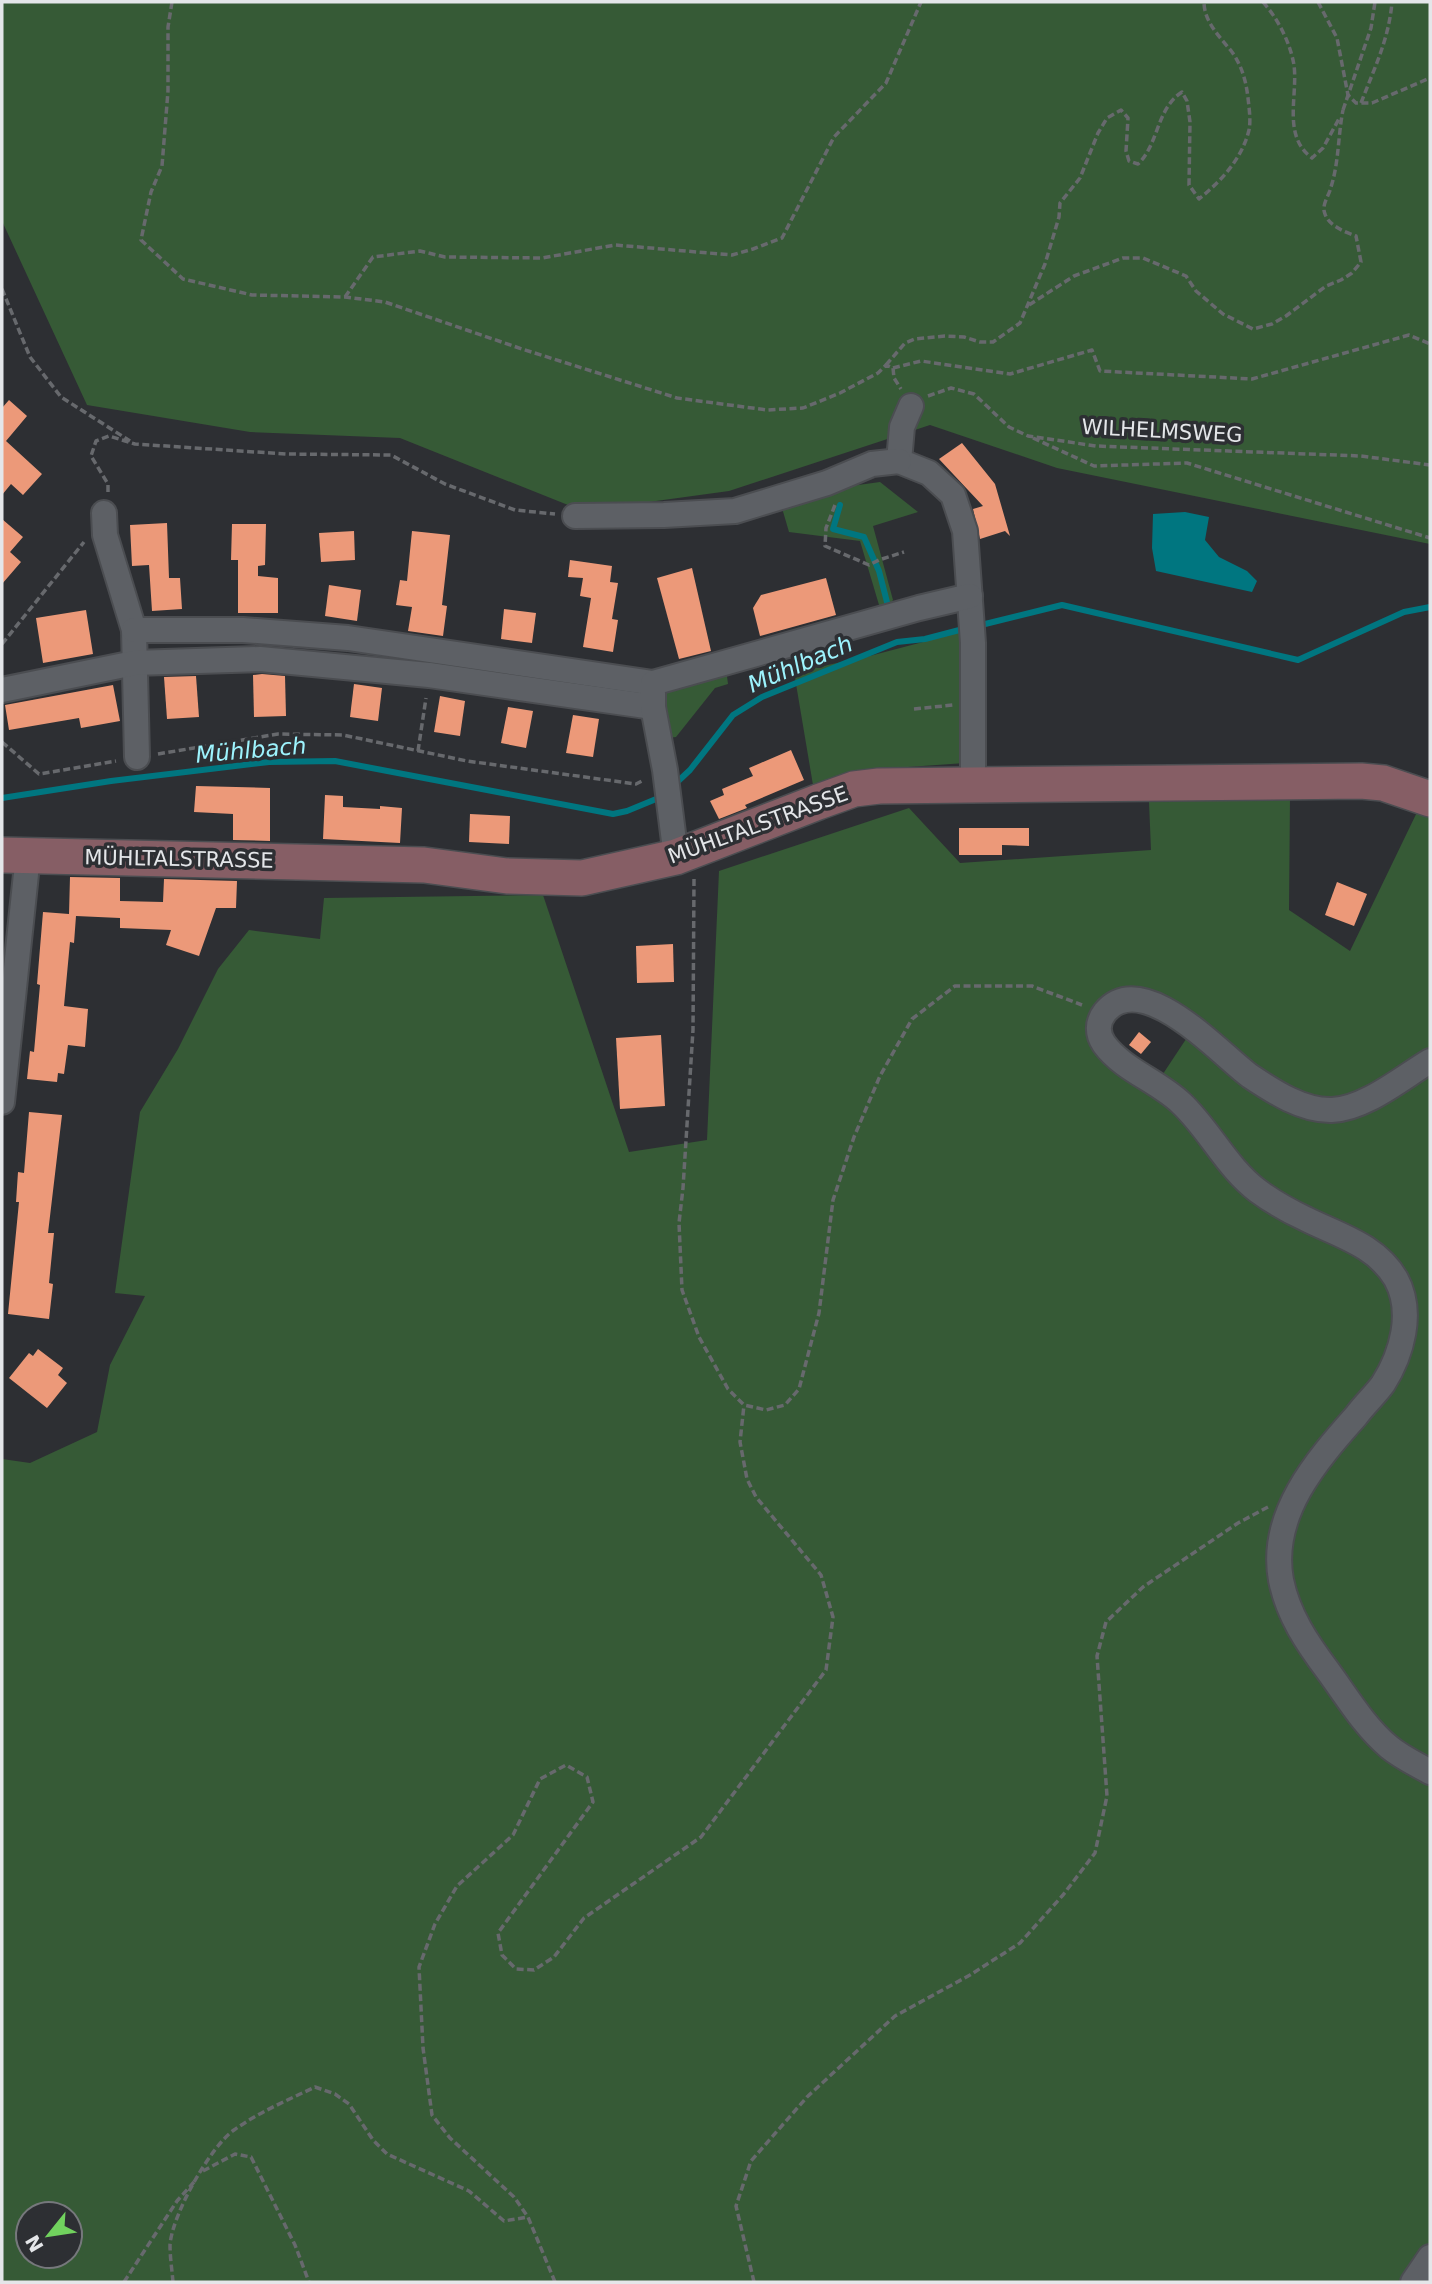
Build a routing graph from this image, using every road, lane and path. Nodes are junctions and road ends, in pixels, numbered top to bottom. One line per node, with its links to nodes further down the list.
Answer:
1 (172, 2): 13 (path)
2 (921, 2): 13 (path)
3 (1204, 2): 14 (path)
4 (1263, 2): 11 (path)
5 (1318, 2): 9 (path)
6 (1375, 2): 9 (path)
7 (1392, 2): 10 (path)
8 (1430, 78): 10 (path)
9 (1348, 95): 10 (path); 11 (path)
10 (1361, 103)
11 (1343, 110): 14 (path)
12 (2, 289): 20 (path)
13 (345, 297): 16 (path)
14 (1028, 305): 16 (path)
15 (1430, 344): 17 (path)
16 (886, 365): 17 (path)
17 (892, 368): 18 (path)
18 (911, 406): 19 (path, WILHELMSWEG); 21 (street)
19 (1028, 436): 22 (path, WILHELMSWEG); 26 (path)
20 (135, 444): 24 (path); 25 (path)
21 (899, 461): 25 (street); 28 (street)
22 (1430, 465)
23 (835, 505): 27 (path)
24 (104, 513): 29 (street); 31 (path)
25 (575, 516)
26 (1430, 538)
27 (904, 552)
28 (972, 619): 35 (street); 37 (street)
29 (134, 630): 30 (street); 32 (street)
30 (348, 638): 33 (street); 35 (street)
31 (2, 644)
32 (134, 663): 33 (street); 36 (street); 42 (street)
33 (346, 666): 34 (street)
34 (429, 675): 38 (street); 41 (path)
35 (653, 683): 38 (street)
36 (2, 690)
37 (973, 704): 39 (path); 44 (street)
38 (653, 708): 43 (street)
39 (914, 709)
40 (2, 742): 42 (path)
41 (418, 751): 42 (path); 43 (path)
42 (137, 757)
43 (665, 772): 46 (street)
44 (973, 785): 45 (main road, MÜHLTALSTRASSE); 46 (main road, MÜHLTALSTRASSE)
45 (1430, 799)
46 (685, 854): 47 (main road, MÜHLTALSTRASSE); 51 (path)
47 (15, 855): 50 (street)
48 (1104, 1014): 49 (street); 51 (path); 52 (street)
49 (1430, 1061)
50 (2, 1102)
51 (744, 1405): 55 (path)
52 (1298, 1491): 53 (street); 61 (path)
53 (1430, 1772)
54 (199, 2176): 55 (path); 57 (path); 58 (path); 59 (path)
55 (528, 2217): 60 (path)
56 (1430, 2257): 62 (street)
57 (124, 2282)
58 (173, 2282)
59 (309, 2282)
60 (555, 2282)
61 (754, 2282)
62 (1413, 2282)

